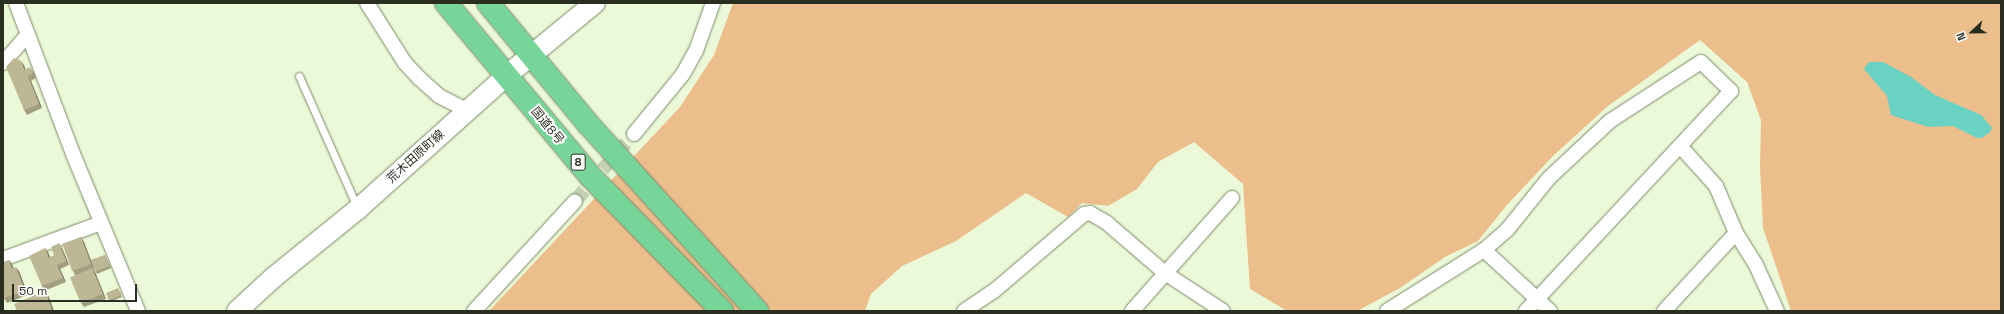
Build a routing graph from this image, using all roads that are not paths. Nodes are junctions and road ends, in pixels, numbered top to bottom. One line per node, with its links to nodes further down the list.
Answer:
1 (16, 3): 7 (street)
2 (367, 3): 12 (street)
3 (446, 3): 11 (highway, 国道8号 / 8)
4 (488, 3): 8 (highway)
5 (595, 3): 8 (main road, 荒木田原町線)
6 (714, 3): 13 (street)
7 (27, 35): 9 (street); 18 (street)
8 (531, 55): 11 (main road, 荒木田原町線); 28 (highway)
9 (3, 63)
10 (299, 76): 17 (lane)
11 (506, 76): 12 (main road, 荒木田原町線); 27 (highway, 国道8号 / 8)
12 (469, 111): 17 (main road, 荒木田原町線)
13 (634, 134)
14 (1680, 146): 19 (street); 20 (street); 23 (street)
15 (1232, 198): 22 (street)
16 (575, 201): 26 (street)
17 (358, 209): 25 (main road, 荒木田原町線)
18 (101, 223): 21 (street); 24 (street)
19 (1736, 233): 35 (street); 36 (street)
20 (1484, 250): 23 (street); 32 (street)
21 (3, 259)
22 (1165, 272): 29 (street); 30 (street); 31 (street)
23 (1537, 299): 33 (street); 34 (street)
24 (138, 311)
25 (237, 311)
26 (474, 311)
27 (722, 311)
28 (758, 311)
29 (964, 311)
30 (1132, 311)
31 (1223, 311)
32 (1387, 311)
33 (1526, 311)
34 (1550, 311)
35 (1664, 311)
36 (1777, 311)

